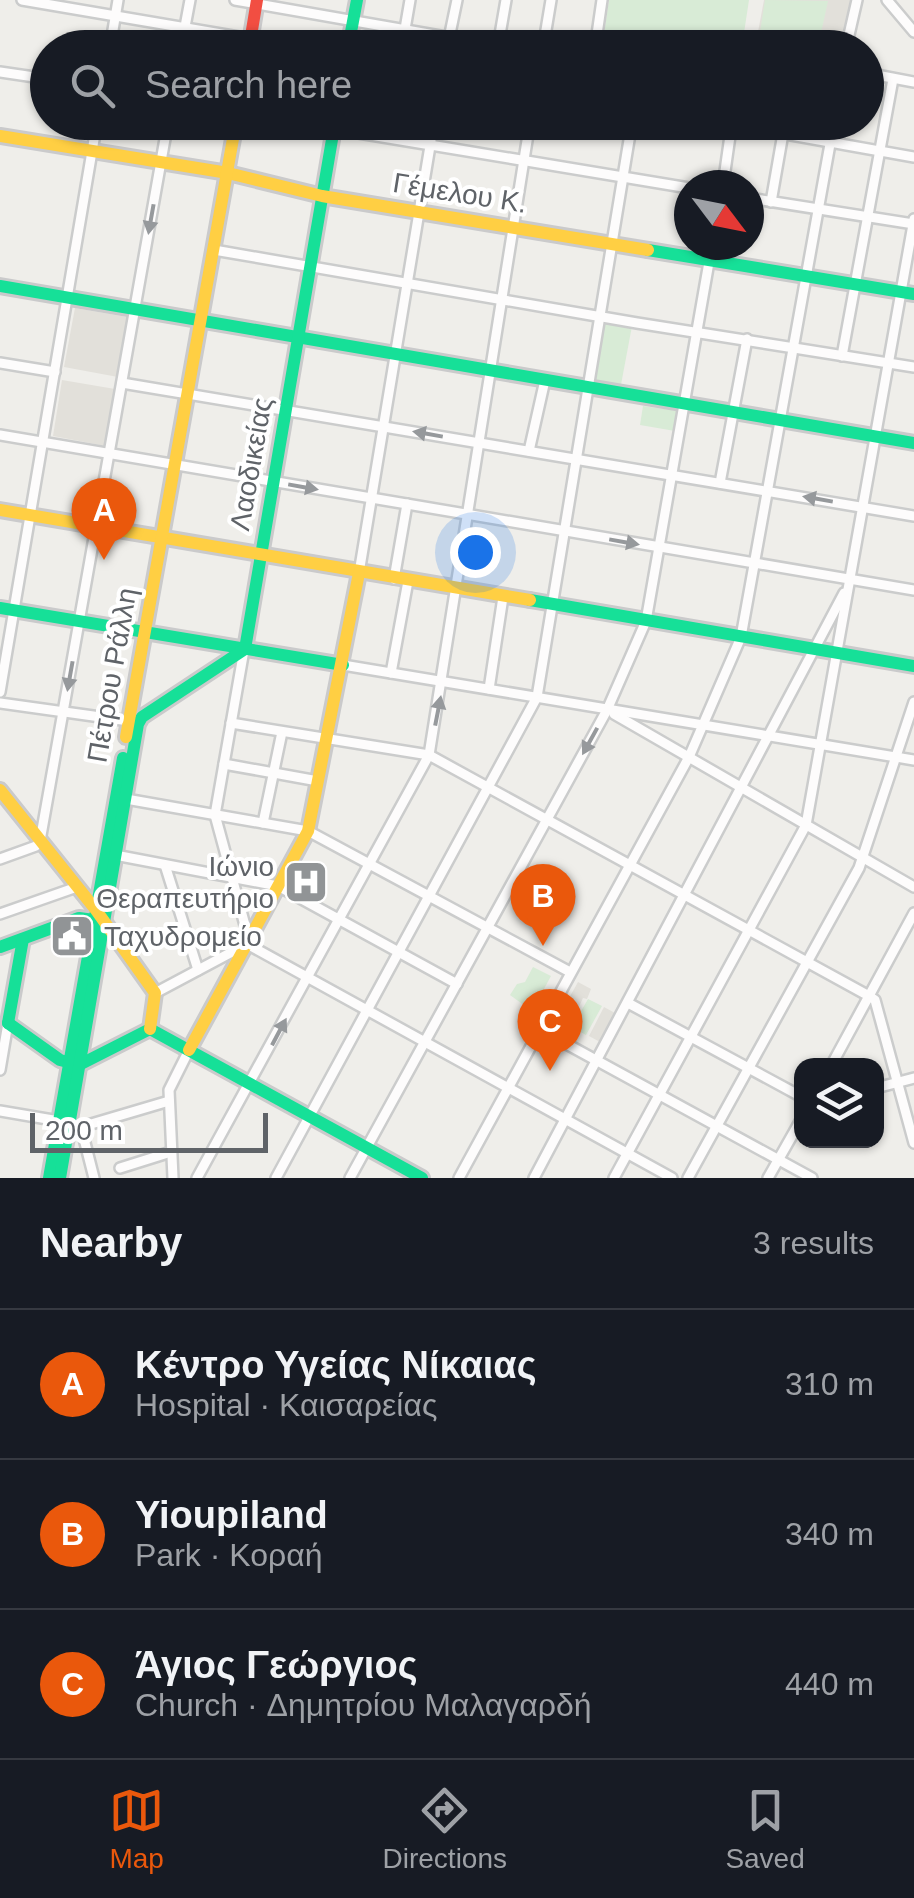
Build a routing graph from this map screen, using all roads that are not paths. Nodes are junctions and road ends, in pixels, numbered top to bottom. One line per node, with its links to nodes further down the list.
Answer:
1 (22, 0): 14 (street)
2 (118, 0): 14 (street)
3 (190, 0): 16 (street)
4 (235, 0): 13 (street)
5 (357, 0): 15 (main road)
6 (410, 0): 17 (street)
7 (457, 0): 23 (street)
8 (506, 0): 24 (street)
9 (551, 0): 25 (street)
10 (602, 0): 26 (street)
11 (857, 0): 27 (street)
12 (888, 0): 28 (street)
13 (257, 2): 15 (street); 20 (main road)
14 (115, 17): 16 (street); 18 (street)
15 (353, 20): 17 (street); 21 (main road)
16 (185, 28): 19 (street)
17 (405, 29): 22 (street)
18 (113, 30)
19 (194, 30)
20 (252, 30)
21 (351, 30)
22 (408, 30)
23 (451, 30)
24 (505, 30)
25 (546, 30)
26 (598, 30)
27 (850, 30)
28 (914, 32)
29 (0, 72): 31 (street)
30 (884, 76): 32 (street)
31 (30, 77)
32 (893, 78): 33 (street); 34 (street)
33 (914, 82)
34 (884, 125)
35 (0, 136): 50 (main road, Γέμελου Κ.)
36 (94, 140): 50 (street)
37 (165, 140): 54 (street)
38 (233, 140): 56 (main road, Πέτρου Ράλλη)
39 (332, 140): 59 (main road, Λαοδικείας)
40 (414, 140): 49 (street)
41 (431, 140): 49 (street)
42 (527, 140): 53 (street)
43 (629, 140): 57 (street)
44 (730, 140): 55 (street)
45 (781, 140): 61 (street)
46 (819, 140): 48 (street)
47 (881, 140): 51 (street)
48 (831, 142): 51 (street); 62 (street)
49 (431, 143): 53 (street); 63 (street)
50 (92, 151): 54 (main road, Γέμελου Κ.); 77 (street)
51 (879, 151): 52 (street); 64 (street)
52 (914, 157)
53 (524, 161): 57 (street); 66 (street)
54 (161, 162): 56 (main road, Γέμελου Κ.); 79 (street, one-way to 79)
55 (725, 170)
56 (228, 173): 59 (main road, Γέμελου Κ.); 68 (main road, Πέτρου Ράλλη)
57 (623, 177): 58 (street); 67 (street)
58 (674, 186)
59 (322, 196): 63 (main road, Γέμελου Κ.); 71 (main road, Λαοδικείας)
60 (764, 201): 61 (street)
61 (770, 202): 62 (street)
62 (818, 210): 64 (street); 72 (street)
63 (420, 212): 66 (main road, Γέμελου Κ.); 73 (street)
64 (868, 216): 65 (street); 74 (street)
65 (914, 222): 76 (street)
66 (514, 228): 67 (main road, Γέμελου Κ.); 78 (street)
67 (612, 244): 69 (main road, Γέμελου Κ.); 80 (street)
68 (214, 250): 71 (street); 81 (main road, Πέτρου Ράλλη)
69 (674, 254)
70 (709, 260): 72 (main road, Γέμελου Κ.); 82 (street)
71 (310, 266): 73 (street); 83 (main road, Λαοδικείας)
72 (806, 276): 74 (main road, Γέμελου Κ.); 85 (street)
73 (408, 283): 78 (street); 86 (street)
74 (856, 284): 76 (main road, Γέμελου Κ.); 87 (street)
75 (0, 288): 77 (main road)
76 (908, 293): 89 (street)
77 (67, 298): 79 (main road); 92 (street)
78 (502, 299): 80 (street); 91 (street)
79 (135, 310): 81 (main road); 94 (street)
80 (600, 316): 82 (street); 95 (street)
81 (202, 321): 83 (main road); 96 (main road, Πέτρου Ράλλη)
82 (696, 330): 84 (street); 97 (street)
83 (298, 338): 86 (main road); 98 (main road, Λαοδικείας)
84 (747, 339): 85 (street); 99 (street)
85 (793, 348): 87 (street); 100 (street)
86 (397, 355): 91 (main road); 101 (street)
87 (842, 356): 89 (street)
88 (0, 363): 92 (street)
89 (888, 363): 90 (street); 103 (street)
90 (914, 367)
91 (491, 370): 93 (main road); 104 (street)
92 (54, 372): 105 (street)
93 (544, 380): 95 (main road); 107 (street)
94 (122, 382): 96 (street); 108 (street)
95 (588, 387): 97 (main road); 109 (street)
96 (188, 394): 98 (street); 110 (main road, Πέτρου Ράλλη)
97 (684, 404): 99 (main road); 111 (street)
98 (285, 410): 101 (street); 112 (main road, Λαοδικείας)
99 (733, 412): 100 (main road); 113 (street)
100 (780, 420): 103 (main road); 114 (street)
101 (384, 426): 104 (street, one-way to 101); 115 (street)
102 (0, 436): 105 (street)
103 (876, 436): 106 (main road); 117 (street)
104 (480, 442): 107 (street); 119 (street)
105 (42, 443): 108 (street); 120 (street)
106 (914, 443)
107 (529, 451): 109 (street)
108 (109, 454): 110 (street); 122 (street)
109 (576, 459): 111 (street); 123 (street)
110 (176, 465): 112 (street); 124 (main road, Πέτρου Ράλλη)
111 (672, 475): 113 (street); 125 (street)
112 (273, 481): 115 (street, one-way to 115); 126 (main road, Λαοδικείας)
113 (720, 483): 114 (street)
114 (768, 491): 117 (street, one-way to 114); 127 (street)
115 (372, 498): 116 (street); 128 (street)
116 (407, 504): 119 (street); 129 (street)
117 (863, 507): 121 (street); 130 (street)
118 (0, 510): 120 (main road)
119 (469, 513): 123 (street); 131 (street)
120 (30, 515): 122 (main road); 135 (street)
121 (914, 516)
122 (96, 526): 124 (main road); 136 (street)
123 (565, 531): 125 (street, one-way to 125); 134 (street)
124 (162, 538): 126 (main road); 138 (main road, Πέτρου Ράλλη)
125 (659, 548): 127 (street); 137 (street)
126 (260, 555): 128 (main road); 140 (main road, Λαοδικείας)
127 (755, 563): 130 (street); 139 (street)
128 (358, 572): 129 (main road); 143 (main road)
129 (401, 580): 131 (main road); 145 (street)
130 (851, 580): 132 (street); 141 (street); 142 (street)
131 (457, 589): 133 (main road); 146 (street)
132 (914, 590)
133 (503, 597): 134 (main road); 147 (street)
134 (553, 605): 137 (main road); 149 (street)
135 (7, 609): 136 (main road); 148 (street)
136 (80, 621): 138 (main road); 153 (street, one-way to 153)
137 (646, 621): 139 (main road); 152 (street)
138 (145, 632): 140 (main road); 154 (main road, Πέτρου Ράλλη)
139 (741, 636): 141 (main road); 156 (street)
140 (244, 649): 143 (main road); 154 (main road); 155 (street, Λαοδικείας)
141 (816, 649): 142 (main road); 158 (street)
142 (837, 653): 144 (main road); 160 (street)
143 (343, 665): 145 (street); 159 (main road)
144 (914, 666)
145 (391, 673): 146 (street)
146 (443, 682): 147 (street); 161 (street, one-way to 146)
147 (489, 689): 149 (street)
148 (0, 692)
149 (537, 697): 152 (street); 168 (street)
150 (914, 702): 163 (street)
151 (0, 703): 153 (street)
152 (607, 710): 156 (street); 162 (street); 173 (street, one-way to 173)
153 (64, 712): 154 (street); 177 (street)
154 (136, 719): 171 (main road, Πέτρου Ράλλη); 185 (main road, Πέτρου Ράλλη)
155 (231, 723): 157 (street); 165 (street, Λαοδικείας)
156 (706, 724): 158 (street); 162 (street)
157 (282, 732): 159 (street); 166 (street)
158 (771, 735): 160 (street); 169 (street)
159 (327, 739): 161 (street); 167 (main road)
160 (821, 745): 163 (street); 175 (street)
161 (429, 755): 168 (street); 181 (street)
162 (689, 757): 169 (street); 182 (street)
163 (898, 758): 164 (street); 179 (street)
164 (914, 760)
165 (224, 764): 166 (street); 172 (street, Λαοδικείας)
166 (272, 773): 167 (street); 174 (street)
167 (318, 781): 176 (main road)
168 (488, 788): 173 (street); 190 (street)
169 (742, 788): 175 (street); 189 (street)
170 (0, 790): 177 (main road)
171 (126, 799): 172 (street); 178 (main road, Πέτρου Ράλλη)
172 (215, 814): 174 (street); 184 (street)
173 (546, 820): 182 (street); 195 (street)
174 (263, 823): 176 (street)
175 (806, 825): 179 (street); 196 (street)
176 (308, 831): 181 (street); 186 (main road)
177 (40, 841): 180 (street); 188 (main road)
178 (115, 856): 183 (street); 193 (main road, Πέτρου Ράλλη)
179 (862, 858): 187 (street); 201 (street)
180 (0, 859)
181 (370, 864): 190 (street); 194 (street)
182 (628, 864): 189 (street); 203 (street)
183 (165, 865): 184 (street); 202 (street)
184 (232, 877): 186 (street); 198 (street)
185 (102, 879): 188 (main road); 193 (main road, Πέτρου Ράλλη)
186 (278, 886): 194 (street); 198 (main road)
187 (914, 887)
188 (78, 888): 191 (street); 193 (main road)
189 (685, 895): 196 (street); 208 (street)
190 (429, 896): 195 (street); 200 (street)
191 (0, 914)
192 (914, 914): 207 (street)
193 (98, 917): 197 (main road); 206 (main road); 218 (main road, Πέτρου Ράλλη)
194 (338, 919): 200 (street); 204 (street)
195 (488, 927): 203 (street); 205 (street)
196 (749, 930): 201 (street); 213 (street)
197 (23, 939): 199 (main road); 210 (main road)
198 (248, 942): 202 (street); 204 (street); 215 (main road)
199 (0, 947)
200 (399, 952): 205 (street); 209 (street)
201 (807, 962): 207 (street); 219 (street)
202 (198, 970): 206 (street)
203 (570, 972): 211 (street)
204 (308, 978): 209 (street); 223 (street, one-way to 204)
205 (457, 984): 214 (street)
206 (155, 993): 212 (main road)
207 (869, 996): 216 (street); 222 (street)
208 (628, 1003): 213 (street); 217 (street)
209 (367, 1010): 214 (street); 230 (street)
210 (4, 1024): 218 (main road); 220 (street)
211 (539, 1029): 217 (street); 225 (street)
212 (150, 1030): 215 (main road); 218 (main road)
213 (691, 1037): 219 (street); 227 (street)
214 (424, 1042): 225 (street); 236 (street)
215 (189, 1050): 223 (main road); 228 (street)
216 (835, 1058)
217 (597, 1060): 227 (street); 231 (street)
218 (74, 1065): 232 (main road, Πέτρου Ράλλη)
219 (748, 1068): 226 (street); 233 (street)
220 (0, 1070)
221 (914, 1078): 222 (street)
222 (897, 1082): 224 (street); 235 (street)
223 (251, 1084): 230 (main road); 245 (street)
224 (884, 1086)
225 (508, 1088): 231 (street); 249 (street)
226 (794, 1093)
227 (659, 1095): 233 (street); 238 (street)
228 (169, 1101): 232 (street); 237 (street)
229 (0, 1111): 232 (street)
230 (310, 1117): 236 (main road); 246 (street)
231 (566, 1119): 238 (street); 250 (street)
232 (70, 1124): 241 (main road, Πέτρου Ράλλη); 242 (main road, Πέτρου Ράλλη); 243 (street)
233 (716, 1126): 239 (street); 253 (street)
234 (794, 1132): 239 (street)
235 (914, 1142)
236 (367, 1148): 247 (street); 248 (main road)
237 (171, 1152): 240 (street); 244 (street)
238 (627, 1154): 251 (street); 252 (street)
239 (778, 1160): 254 (street); 255 (street)
240 (120, 1168)
241 (48, 1178)
242 (60, 1178)
243 (90, 1178)
244 (173, 1178)
245 (196, 1178)
246 (276, 1178)
247 (350, 1178)
248 (422, 1178)
249 (460, 1178)
250 (534, 1178)
251 (614, 1178)
252 (672, 1178)
253 (688, 1178)
254 (768, 1178)
255 (812, 1178)

